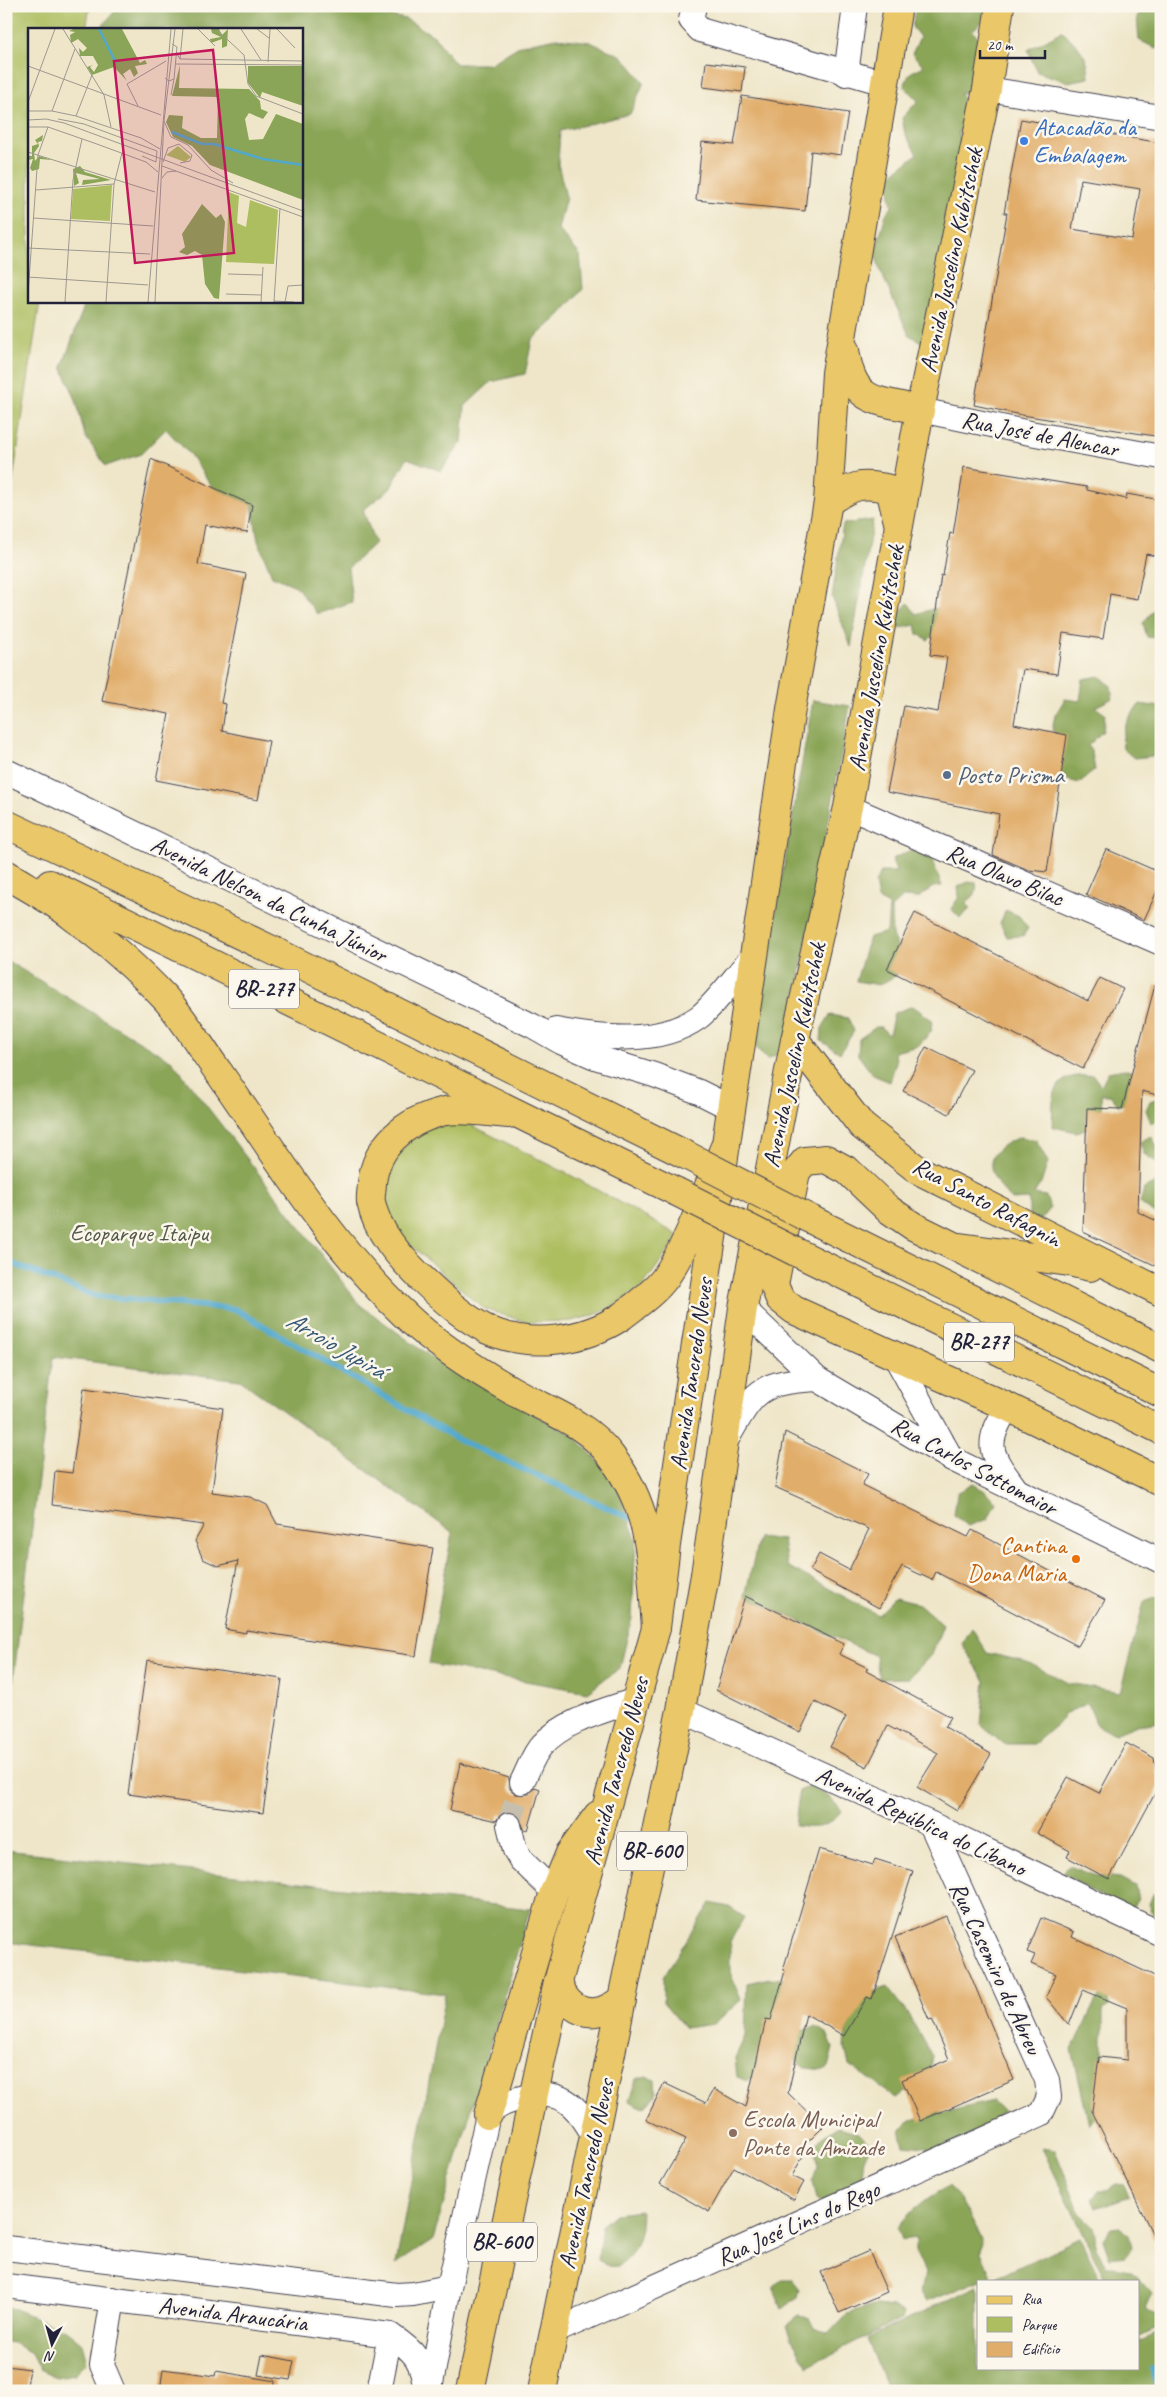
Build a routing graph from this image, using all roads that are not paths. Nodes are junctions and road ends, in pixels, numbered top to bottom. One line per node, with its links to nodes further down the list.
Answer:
1 (694, 6): 5 (street)
2 (855, 6): 5 (street)
3 (898, 6): 6 (main road, Avenida Juscelino Kubitschek)
4 (1000, 6): 7 (main road, Avenida Juscelino Kubitschek)
5 (846, 74): 6 (street)
6 (884, 84): 9 (main road, Avenida Juscelino Kubitschek)
7 (987, 89): 8 (street); 10 (main road, Avenida Juscelino Kubitschek)
8 (1161, 117)
9 (842, 337): 10 (main road); 12 (main road, Avenida Juscelino Kubitschek)
10 (920, 410): 11 (street, Rua José de Alencar); 13 (main road, Avenida Juscelino Kubitschek)
11 (1161, 457)
12 (828, 502): 13 (main road); 20 (main road, Avenida Juscelino Kubitschek)
13 (900, 530): 15 (main road, Avenida Juscelino Kubitschek)
14 (6, 771): 21 (street, Avenida Nelson da Cunha Júnior)
15 (848, 807): 19 (street, Rua Olavo Bilac); 22 (main road, Avenida Juscelino Kubitschek)
16 (6, 824): 33 (main road, BR-277, bridge)
17 (6, 862): 24 (main road, BR-277)
18 (6, 874): 41 (main road)
19 (1161, 943)
20 (753, 956): 21 (street, Avenida Nelson da Cunha Júnior); 23 (main road, Avenida Juscelino Kubitschek)
21 (533, 1026): 23 (street, Avenida Nelson da Cunha Júnior)
22 (795, 1040): 27 (main road, Rua Santo Rafagnin); 29 (main road, Avenida Juscelino Kubitschek)
23 (731, 1108): 25 (main road, Avenida Juscelino Kubitschek)
24 (522, 1115): 25 (main road); 35 (main road, BR-277, bridge)
25 (726, 1144): 41 (main road, Avenida Tancredo Neves / BR-600)
26 (950, 1246): 27 (main road); 30 (main road); 31 (main road)
27 (1135, 1279): 28 (main road, Rua Santo Rafagnin)
28 (1161, 1292)
29 (743, 1308): 32 (street, Rua Carlos Sottomaior); 36 (main road, Avenida Tancredo Neves / BR-600)
30 (1161, 1349)
31 (895, 1356): 34 (main road); 37 (street)
32 (817, 1379): 36 (street); 37 (street, Rua Carlos Sottomaior)
33 (1161, 1393)
34 (1008, 1408): 38 (main road); 39 (street)
35 (1161, 1430)
36 (722, 1447): 43 (main road, Avenida Tancredo Neves / BR-600)
37 (952, 1459): 39 (street, Rua Carlos Sottomaior)
38 (1161, 1482)
39 (1018, 1491): 40 (street, Rua Carlos Sottomaior)
40 (1161, 1560)
41 (656, 1628): 42 (main road, Avenida Tancredo Neves / BR-600)
42 (635, 1700): 44 (street); 45 (main road, Avenida Tancredo Neves / BR-600)
43 (681, 1710): 47 (street, Avenida República do Líbano); 51 (main road, Avenida Tancredo Neves / BR-600)
44 (522, 1782)
45 (607, 1802): 48 (main road); 50 (main road, Avenida Tancredo Neves / BR-600)
46 (509, 1824): 48 (street)
47 (931, 1824): 49 (street, Avenida República do Líbano); 53 (street, Rua Casemiro de Abreu)
48 (554, 1892): 54 (main road)
49 (1161, 1934)
50 (558, 1982): 51 (main road); 52 (main road, Avenida Tancredo Neves / BR-600)
51 (622, 2000): 55 (main road, Avenida Tancredo Neves / BR-600)
52 (534, 2094): 54 (street); 55 (street); 65 (main road, Avenida Tancredo Neves / BR-600)
53 (1041, 2114): 60 (street, Rua José Lins do Rego)
54 (488, 2115): 58 (street)
55 (594, 2136): 60 (main road, Avenida Tancredo Neves / BR-600)
56 (6, 2248): 58 (street, Avenida Araucária)
57 (6, 2286): 59 (street, Avenida Araucária)
58 (449, 2287): 64 (street)
59 (113, 2299): 61 (street, Avenida Araucária); 62 (street)
60 (554, 2332): 66 (main road, Avenida Tancredo Neves / BR-600)
61 (390, 2335): 63 (street); 64 (street, Avenida Araucária)
62 (113, 2391)
63 (379, 2391)
64 (428, 2391)
65 (470, 2391)
66 (542, 2391)

